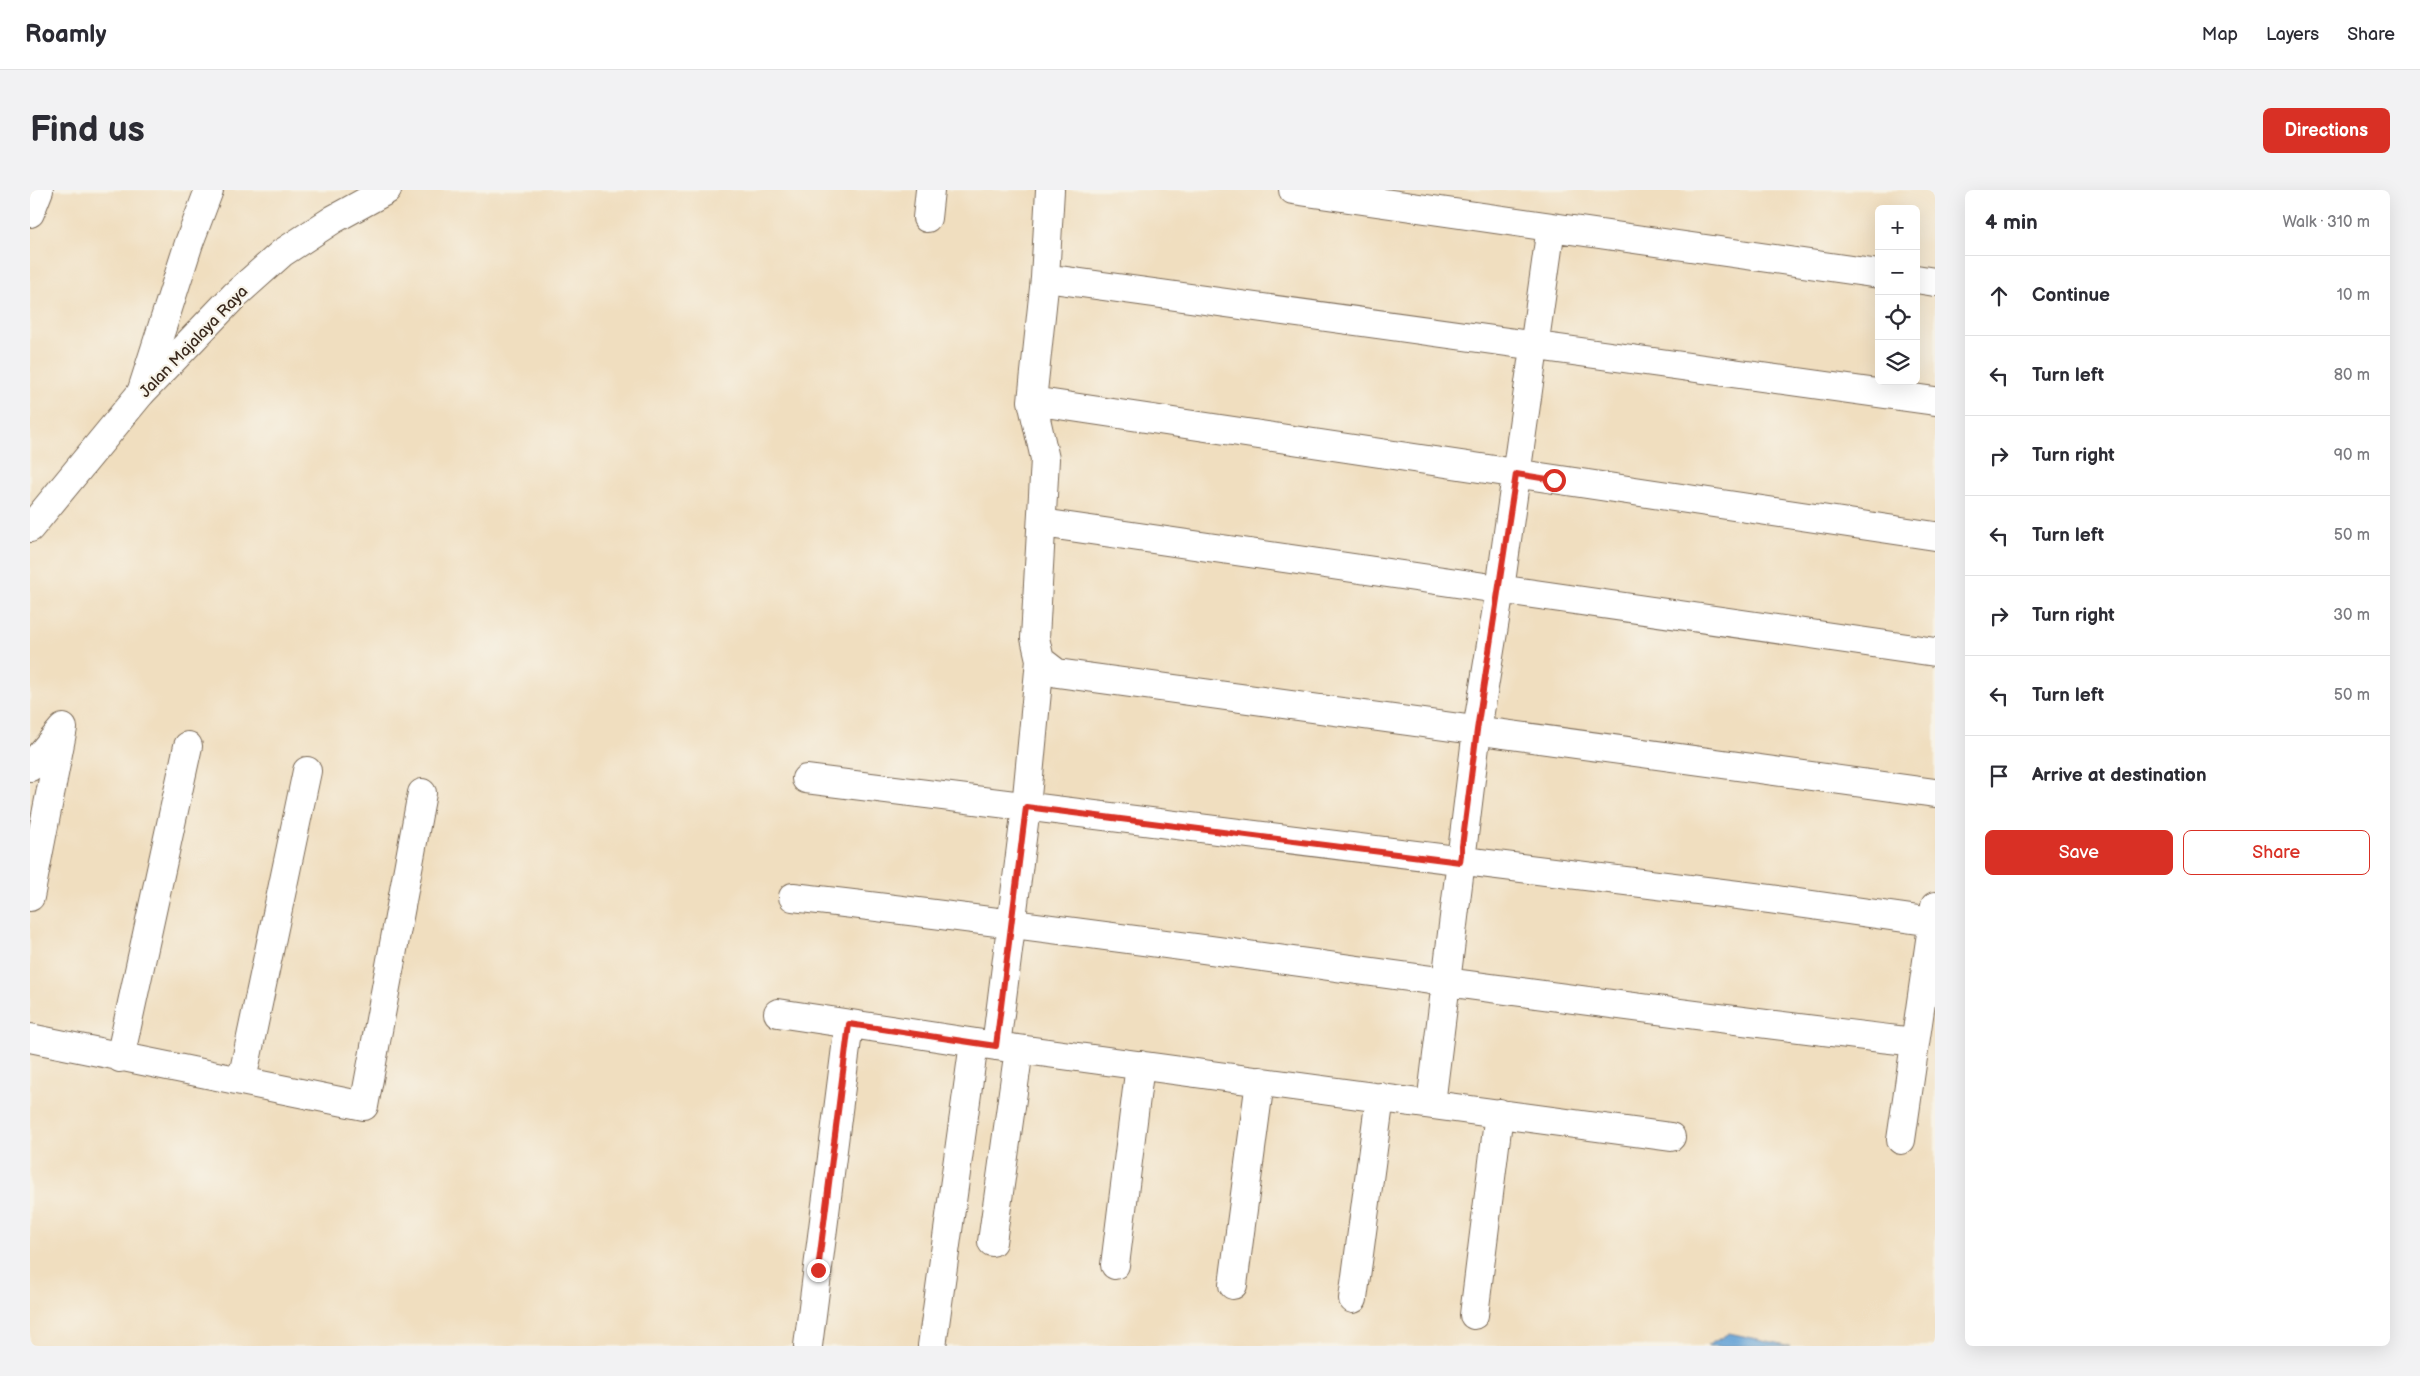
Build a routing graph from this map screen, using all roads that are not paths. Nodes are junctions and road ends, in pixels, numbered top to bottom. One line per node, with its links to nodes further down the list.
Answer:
1 (39, 190): 7 (street)
2 (209, 190): 15 (street)
3 (387, 190): 15 (street, Jalan Majalaya Raya)
4 (930, 190): 8 (street)
5 (1050, 190): 11 (street)
6 (1293, 190): 9 (street)
7 (30, 213)
8 (927, 218)
9 (1551, 227): 10 (street); 14 (street)
10 (1875, 273)
11 (1045, 278): 14 (street); 16 (street)
12 (1920, 280): 13 (street)
13 (1935, 282)
14 (1532, 347): 17 (street); 18 (street)
15 (142, 393): 20 (street, Jalan Majalaya Raya)
16 (1032, 400): 18 (street); 19 (street)
17 (1935, 401)
18 (1516, 474): 21 (street); 22 (street)
19 (1042, 523): 22 (street); 24 (street)
20 (30, 528)
21 (1935, 536)
22 (1500, 589): 23 (street); 25 (street)
23 (1935, 652)
24 (1040, 660): 25 (street); 32 (street)
25 (1477, 730): 31 (street); 33 (street)
26 (188, 746): 44 (street)
27 (30, 767): 34 (street)
28 (307, 771): 46 (street)
29 (806, 779): 32 (street)
30 (422, 793): 46 (street)
31 (1935, 793)
32 (1026, 807): 33 (street); 37 (street)
33 (1460, 862): 36 (street); 38 (street)
34 (30, 897)
35 (793, 897): 37 (street)
36 (1934, 914): 42 (street)
37 (1012, 922): 38 (street); 43 (street)
38 (1444, 982): 42 (street); 49 (street)
39 (778, 1013): 40 (street)
40 (849, 1024): 43 (street); 58 (street)
41 (30, 1038): 44 (street)
42 (1915, 1042): 52 (street)
43 (996, 1046): 45 (street); 53 (street); 59 (street)
44 (120, 1058): 46 (street)
45 (1140, 1065): 47 (street); 54 (street)
46 (242, 1080)
47 (1260, 1081): 48 (street); 55 (street)
48 (1380, 1097): 49 (street); 56 (street)
49 (1431, 1104): 50 (street)
50 (1499, 1113): 51 (street); 57 (street)
51 (1671, 1137)
52 (1901, 1140)
53 (992, 1242)
54 (1115, 1266)
55 (1234, 1285)
56 (1353, 1298)
57 (1474, 1315)
58 (808, 1346)
59 (932, 1346)

